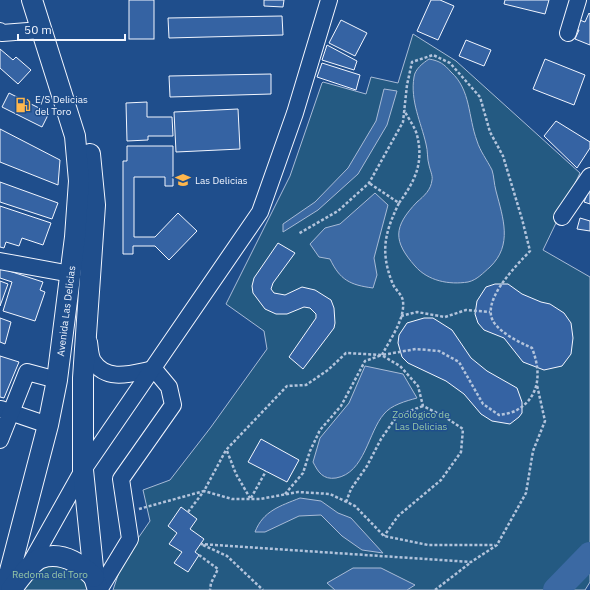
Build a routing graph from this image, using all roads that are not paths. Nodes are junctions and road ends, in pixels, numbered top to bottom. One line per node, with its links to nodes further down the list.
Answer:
1 (32, 0): 4 (main road, Avenida Las Delicias)
2 (329, 0): 12 (street)
3 (578, 0): 6 (street)
4 (41, 30): 5 (street); 10 (main road, Avenida Las Delicias); 11 (main road, Avenida Las Delicias)
5 (1, 33)
6 (568, 33)
7 (590, 176): 8 (street)
8 (562, 217)
9 (0, 261): 10 (street)
10 (71, 274): 13 (main road, Avenida Las Delicias)
11 (87, 329): 12 (street); 17 (main road, Avenida Las Delicias)
12 (154, 369): 17 (street); 19 (street)
13 (57, 380): 14 (street); 15 (main road, Avenida Las Delicias)
14 (5, 411): 15 (street); 16 (street)
15 (48, 425): 20 (main road, Avenida Las Delicias)
16 (0, 440)
17 (84, 470): 18 (street); 19 (main road, Avenida Las Delicias)
18 (25, 572): 19 (main road); 21 (main road)
19 (97, 586)
20 (5, 590)
21 (11, 590)

